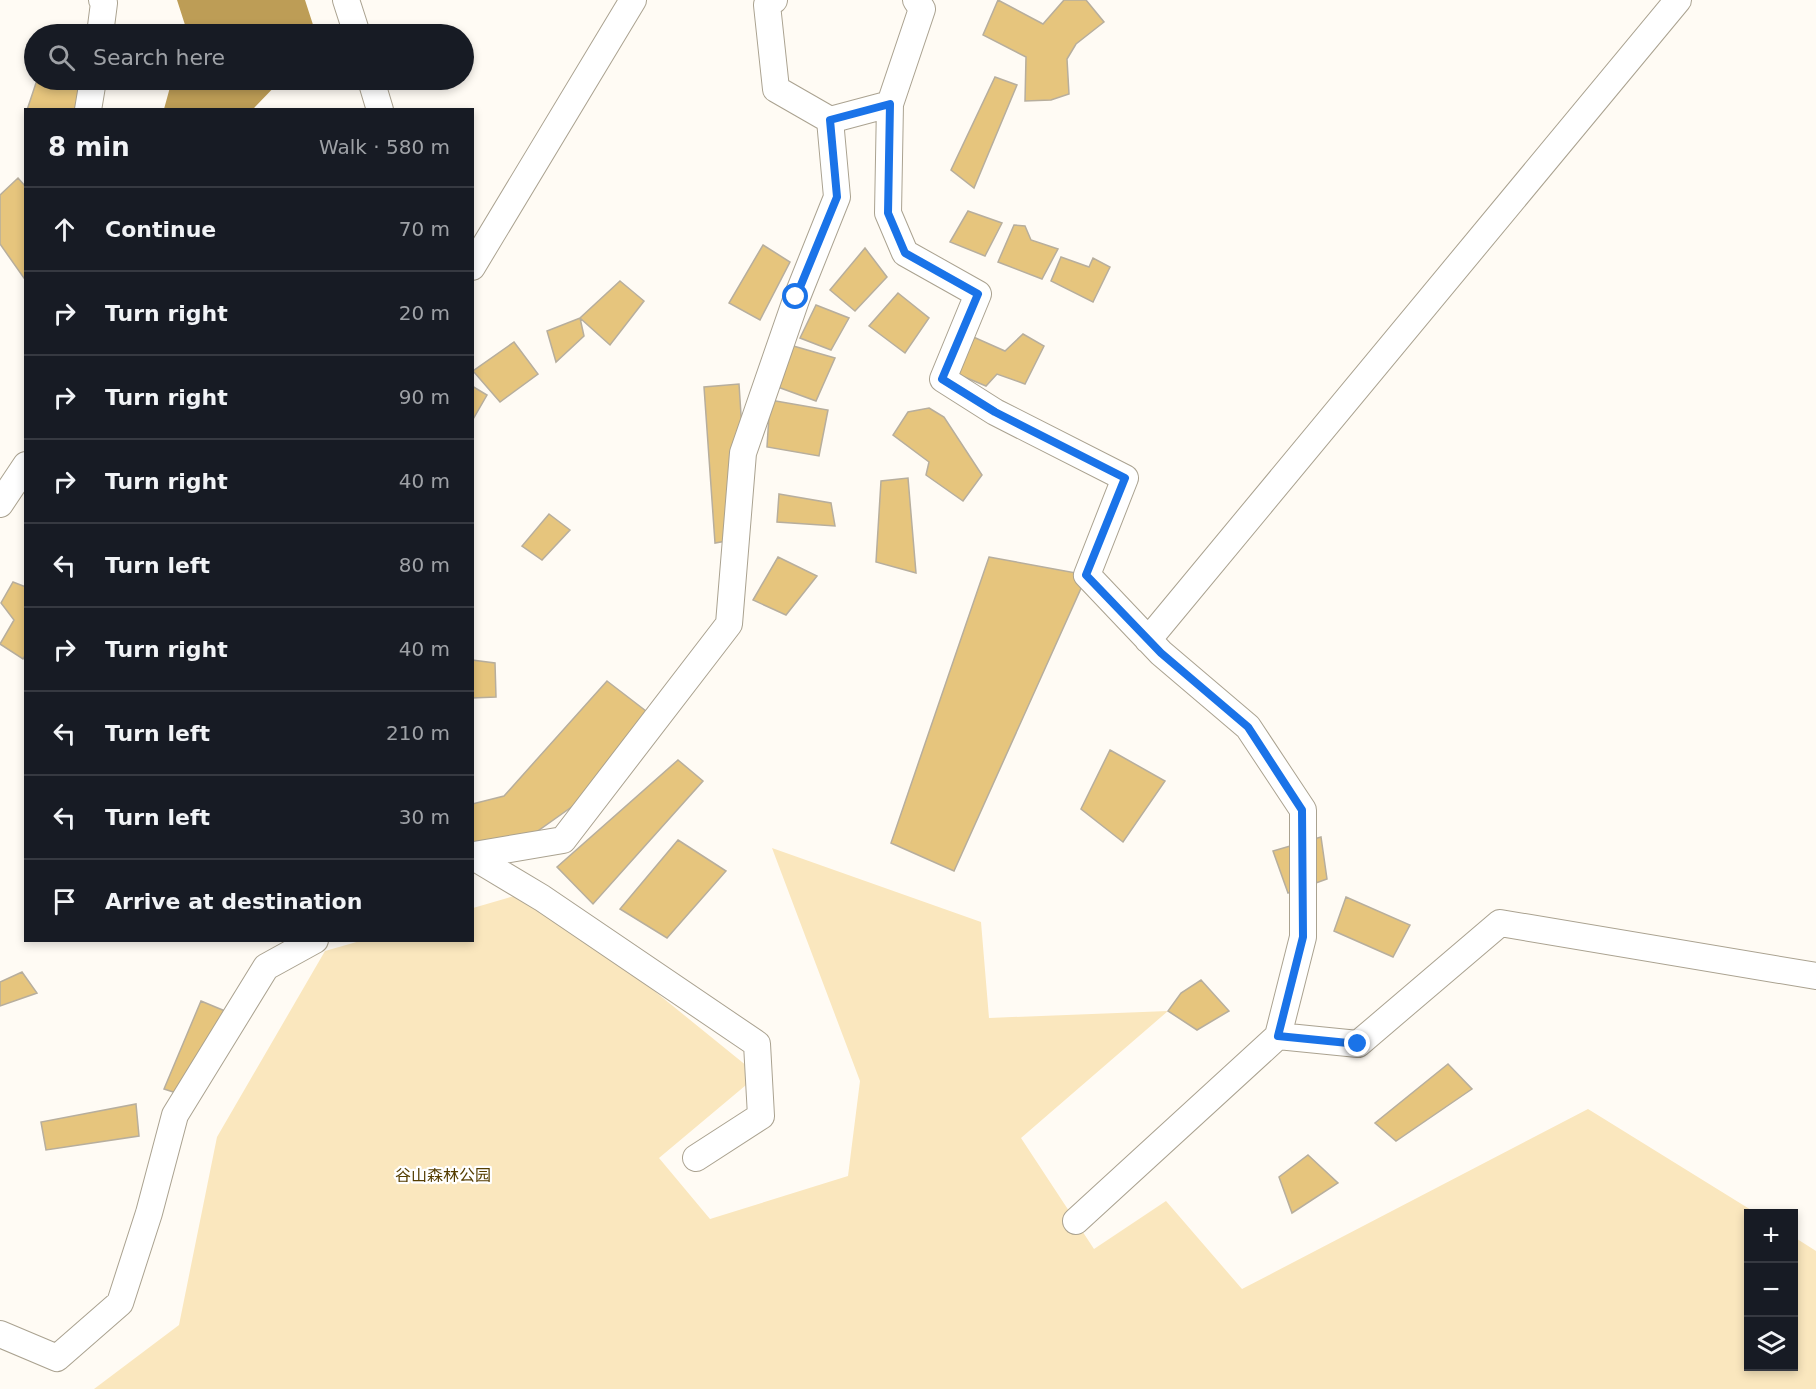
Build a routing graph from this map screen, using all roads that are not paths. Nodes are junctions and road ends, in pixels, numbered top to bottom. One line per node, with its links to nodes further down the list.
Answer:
1 (102, 0): 7 (street)
2 (346, 0): 8 (street)
3 (633, 0): 15 (street)
4 (916, 0): 11 (street)
5 (1678, 0): 18 (street)
6 (766, 2): 14 (street)
7 (102, 24)
8 (354, 24)
9 (91, 90): 12 (street)
10 (374, 90): 13 (street)
11 (890, 104): 14 (street); 18 (street)
12 (88, 108)
13 (379, 108)
14 (830, 120): 19 (street)
15 (474, 264)
16 (24, 468): 17 (street)
17 (0, 504)
18 (1148, 640): 23 (street)
19 (474, 856)
20 (474, 857): 24 (street)
21 (311, 942): 26 (street)
22 (1816, 976): 23 (street)
23 (1278, 1036): 25 (street)
24 (696, 1158)
25 (1076, 1221)
26 (0, 1334)

